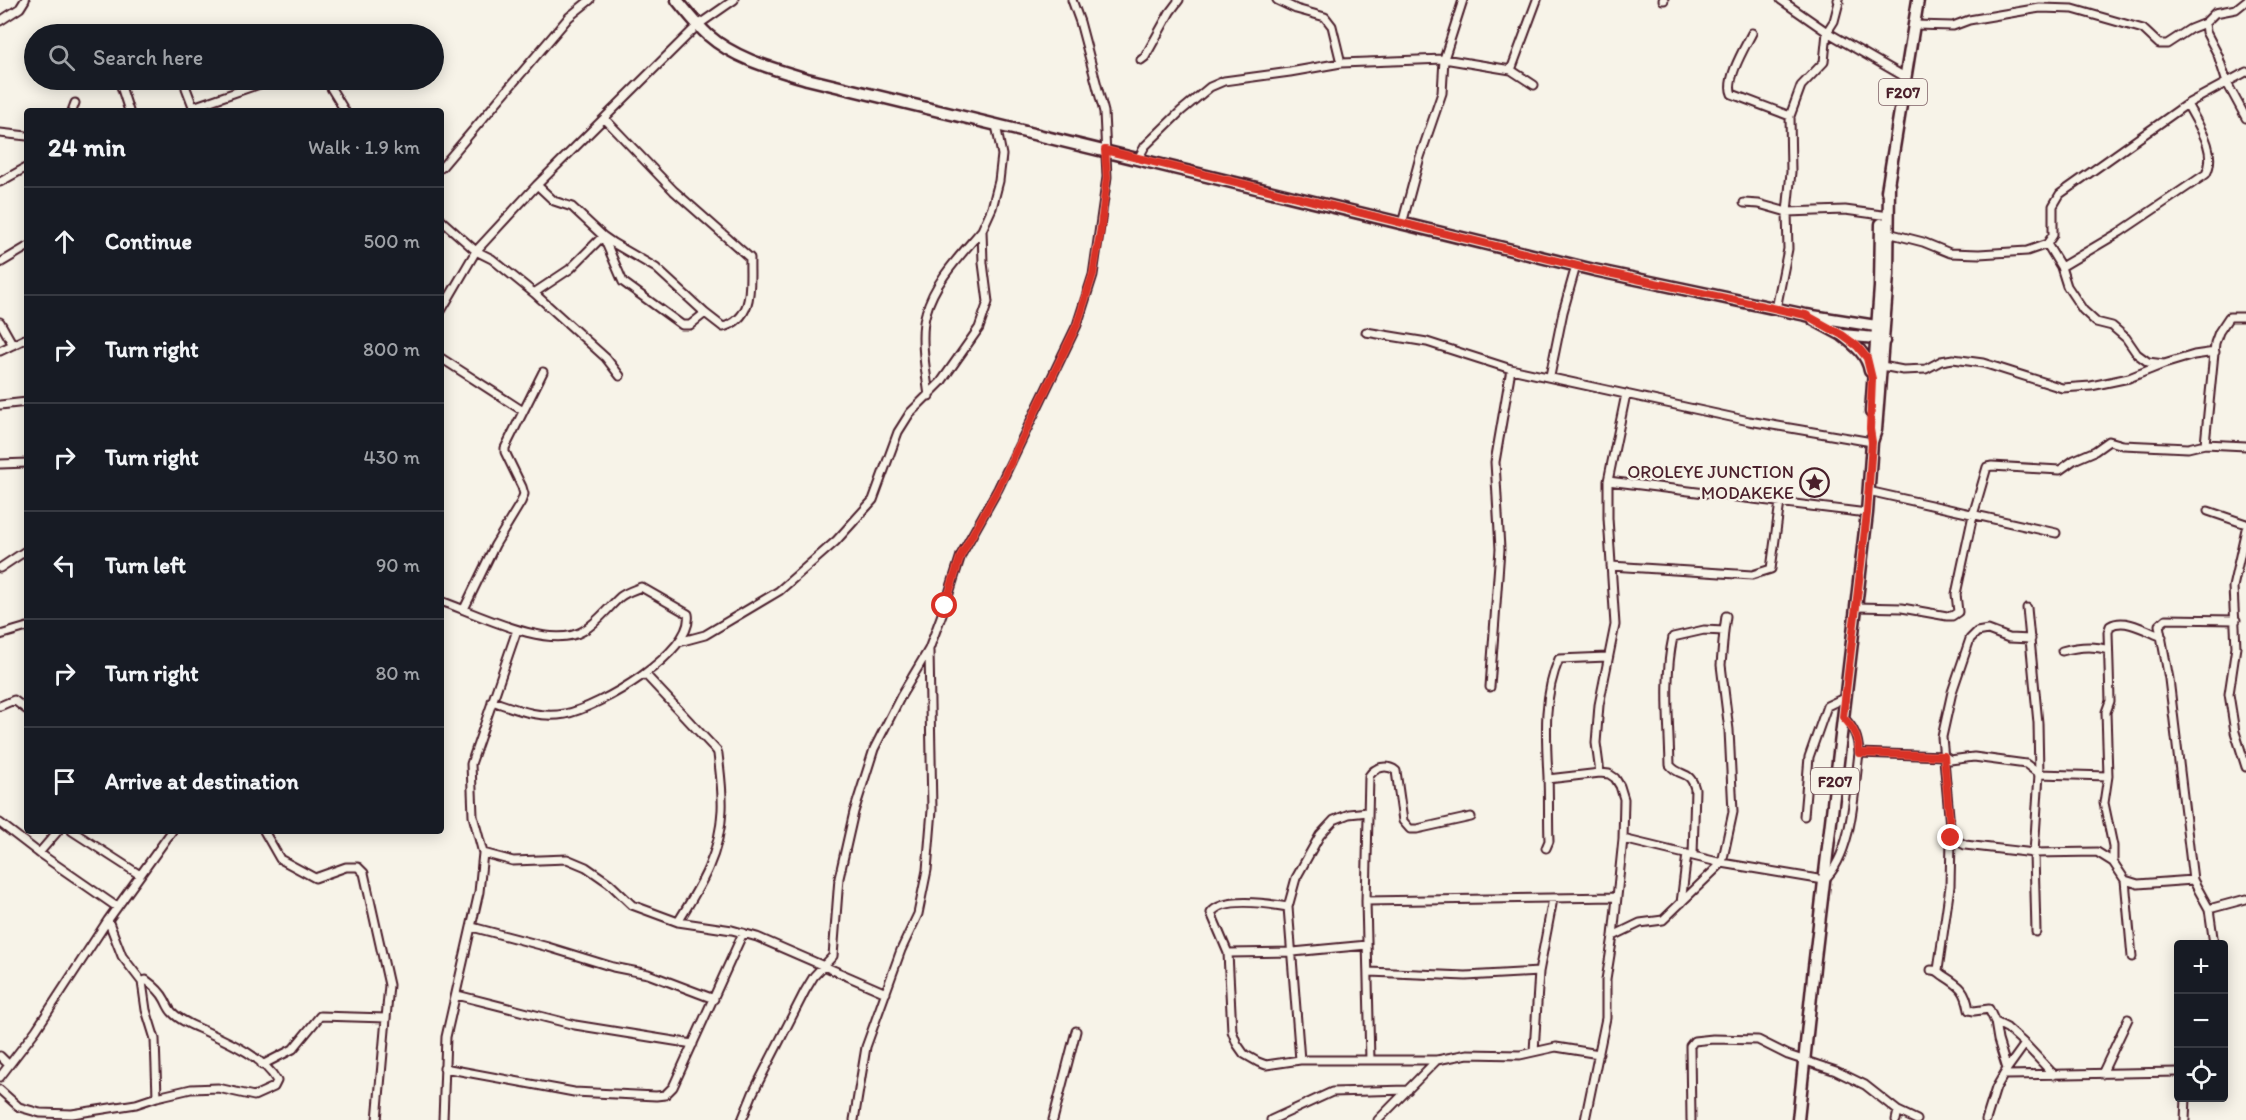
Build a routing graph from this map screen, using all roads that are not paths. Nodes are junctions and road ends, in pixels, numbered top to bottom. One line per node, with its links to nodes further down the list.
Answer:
1 (25, 0): 15 (street)
2 (590, 0): 46 (street)
3 (677, 0): 17 (main road)
4 (1072, 0): 44 (street)
5 (1179, 0): 22 (street)
6 (1277, 0): 23 (street)
7 (1463, 0): 21 (street)
8 (1537, 0): 24 (street)
9 (1780, 0): 19 (street)
10 (1838, 0): 19 (street)
11 (1918, 0): 18 (main road, F207)
12 (2246, 0): 16 (street)
13 (730, 1): 17 (street)
14 (2041, 4): 16 (street); 18 (street)
15 (0, 21)
16 (2205, 23): 27 (street)
17 (698, 25): 40 (street); 41 (main road)
18 (1915, 25): 26 (main road, F207)
19 (1827, 32): 26 (street); 38 (street)
20 (1752, 33): 38 (street)
21 (1444, 59): 23 (street); 24 (street); 55 (street)
22 (1141, 60)
23 (1341, 63): 45 (street)
24 (1511, 70): 28 (street)
25 (2246, 72): 27 (street)
26 (1905, 77): 49 (main road, F207)
27 (2227, 83): 33 (street); 39 (street)
28 (1534, 85)
29 (122, 90): 34 (street)
30 (187, 90): 35 (street)
31 (244, 90): 36 (street)
32 (332, 90): 37 (street)
33 (2187, 104): 59 (street); 64 (street)
34 (128, 108)
35 (194, 108)
36 (197, 108)
37 (343, 108)
38 (1790, 116): 52 (street)
39 (2246, 118)
40 (605, 119): 50 (street); 69 (street)
41 (996, 125): 44 (main road); 56 (street)
42 (0, 133): 43 (street)
43 (24, 136)
44 (1105, 150): 45 (main road); 124 (street)
45 (1138, 159): 55 (main road)
46 (444, 164)
47 (24, 169): 48 (street)
48 (0, 182)
49 (1889, 184): 53 (main road, F207); 57 (main road, F207)
50 (537, 185): 58 (street); 61 (street)
51 (1744, 203): 52 (street)
52 (1787, 212): 53 (street); 68 (street)
53 (1882, 215): 65 (main road, F207)
54 (444, 223): 61 (street)
55 (1402, 224): 63 (main road)
56 (982, 230): 90 (street); 90 (street)
57 (1888, 233): 59 (street); 75 (main road, F207)
58 (603, 236): 66 (street); 69 (street); 69 (street)
59 (2047, 244): 64 (street)
60 (24, 249): 62 (street)
61 (476, 251): 66 (street); 67 (street)
62 (0, 263)
63 (1576, 266): 68 (main road); 87 (street)
64 (2061, 267): 82 (street)
65 (1880, 286): 73 (main road); 75 (main road, F207)
66 (534, 294): 86 (street)
67 (444, 306)
68 (1776, 309): 70 (main road)
69 (705, 313)
70 (1806, 315): 73 (main road); 76 (main road)
71 (2246, 317): 80 (street)
72 (0, 322): 78 (street)
73 (1857, 322): 75 (main road)
74 (1366, 332): 84 (street)
75 (1880, 334): 76 (main road); 83 (main road, F207); 88 (main road, F207)
76 (1842, 335): 88 (main road)
77 (24, 340): 78 (street)
78 (13, 345): 79 (street)
79 (0, 351)
80 (2215, 352): 82 (street); 95 (street)
81 (444, 360): 93 (street)
82 (2164, 364): 83 (street)
83 (1882, 366): 94 (main road, F207)
84 (1511, 369): 87 (street); 129 (street)
85 (543, 372): 93 (street)
86 (620, 376)
87 (1550, 376): 89 (street)
88 (1872, 379): 94 (main road, F207)
89 (1626, 394): 94 (street); 99 (street)
90 (929, 396): 123 (street)
91 (24, 402): 92 (street)
92 (0, 405)
93 (523, 411): 114 (street)
94 (1872, 442): 100 (main road, F207)
95 (2205, 444): 96 (street); 104 (street)
96 (2246, 446)
97 (24, 463): 98 (street)
98 (0, 464)
99 (1608, 481): 101 (street); 109 (street)
100 (1868, 491): 103 (main road, F207); 104 (street)
101 (1779, 502): 103 (street); 109 (street)
102 (2208, 511): 105 (street)
103 (1867, 513): 112 (main road, F207)
104 (1973, 515): 107 (street); 112 (street)
105 (2246, 524)
106 (2246, 529): 116 (street)
107 (2056, 533)
108 (24, 552): 110 (street)
109 (1611, 566): 127 (street)
110 (0, 568)
111 (444, 602): 114 (street)
112 (1856, 607): 130 (main road, F207)
113 (2027, 608): 122 (street)
114 (464, 609): 118 (street)
115 (1726, 616): 119 (street)
116 (2236, 620): 121 (street); 137 (street)
117 (24, 628): 120 (street)
118 (517, 630): 123 (street); 131 (street)
119 (1724, 631): 156 (street); 158 (street)
120 (0, 635)
121 (2162, 637): 125 (street); 162 (street)
122 (2031, 639): 136 (street); 139 (street)
123 (679, 642): 128 (street)
124 (929, 649): 182 (street); 186 (street)
125 (2108, 650): 126 (street); 140 (street)
126 (2062, 651)
127 (1608, 657): 138 (street); 141 (street)
128 (645, 674): 131 (street); 172 (street)
129 (1490, 687)
130 (1846, 697): 134 (main road, F207); 143 (street)
131 (492, 701): 154 (street)
132 (0, 706): 133 (street)
133 (24, 708)
134 (1843, 717): 135 (street); 160 (main road, F207)
135 (1859, 753): 136 (street); 160 (street)
136 (1944, 756): 139 (street); 150 (street)
137 (2246, 767)
138 (1600, 773): 141 (street); 151 (street)
139 (2039, 774): 140 (street); 155 (street)
140 (2108, 776): 157 (street)
141 (1548, 779): 152 (street)
142 (1368, 812): 144 (street); 166 (street); 169 (street)
143 (1804, 816)
144 (1472, 817)
145 (0, 823): 153 (street)
146 (55, 834): 153 (street)
147 (77, 834): 159 (street)
148 (170, 834): 159 (street)
149 (266, 834): 189 (street)
150 (1951, 838): 155 (street); 191 (street)
151 (1623, 839): 156 (street); 163 (street)
152 (1546, 848)
153 (39, 853): 168 (street)
154 (483, 853): 172 (street); 173 (street)
155 (2034, 853): 157 (street); 174 (street)
156 (1690, 854): 158 (street); 167 (street)
157 (2114, 862): 161 (street)
158 (1722, 863): 160 (street); 167 (street)
159 (140, 875): 168 (street)
160 (1824, 880): 201 (main road, F207)
161 (2125, 880): 162 (street); 181 (street)
162 (2193, 880): 170 (street)
163 (1617, 897): 164 (street); 176 (street)
164 (1553, 899): 166 (street); 184 (street)
165 (2246, 899): 170 (street)
166 (1366, 902): 178 (street)
167 (1681, 903): 176 (street)
168 (117, 907): 171 (street)
169 (1288, 907): 179 (street); 180 (street)
170 (2209, 909): 177 (street)
171 (108, 920): 185 (street); 202 (street)
172 (678, 922): 175 (street)
173 (471, 927): 187 (street); 188 (street)
174 (2036, 932)
175 (743, 933): 182 (street); 188 (street)
176 (1613, 936): 196 (street)
177 (2213, 940)
178 (1367, 945): 179 (street); 183 (street)
179 (1293, 952): 180 (street); 198 (street)
180 (1228, 953): 198 (street)
181 (2132, 957)
182 (823, 967): 186 (street); 217 (street)
183 (1369, 972): 184 (street); 199 (street)
184 (1539, 972): 195 (street)
185 (142, 982): 203 (street); 212 (street)
186 (886, 993): 218 (street)
187 (456, 995): 193 (street); 204 (street)
188 (714, 999): 193 (street)
189 (386, 1018): 203 (street); 215 (street)
190 (2128, 1018): 207 (street)
191 (1995, 1022): 194 (street); 205 (street)
192 (1076, 1031): 219 (street)
193 (693, 1044): 204 (street)
194 (2025, 1044): 205 (street); 208 (street)
195 (1534, 1051): 196 (street); 200 (street)
196 (1599, 1054): 222 (street)
197 (0, 1056): 202 (street)
198 (1300, 1060): 199 (street)
199 (1370, 1060): 200 (street)
200 (1437, 1060): 211 (street)
201 (1804, 1060): 214 (street); 223 (street); 224 (main road, F207)
202 (9, 1065): 209 (street)
203 (262, 1065): 212 (street)
204 (444, 1068): 216 (street)
205 (2006, 1072): 208 (street); 227 (street)
206 (2174, 1072): 207 (street)
207 (2102, 1074): 208 (street)
208 (2054, 1075)
209 (0, 1077)
210 (0, 1090): 212 (street)
211 (1408, 1090): 220 (street); 221 (street)
212 (157, 1097)
213 (2186, 1102): 228 (street)
214 (1898, 1111): 225 (street); 226 (street)
215 (376, 1120)
216 (442, 1120)
217 (742, 1120)
218 (854, 1120)
219 (1053, 1120)
220 (1271, 1120)
221 (1378, 1120)
222 (1585, 1120)
223 (1691, 1120)
224 (1798, 1120)
225 (1896, 1120)
226 (1917, 1120)
227 (1986, 1120)
228 (2185, 1120)

